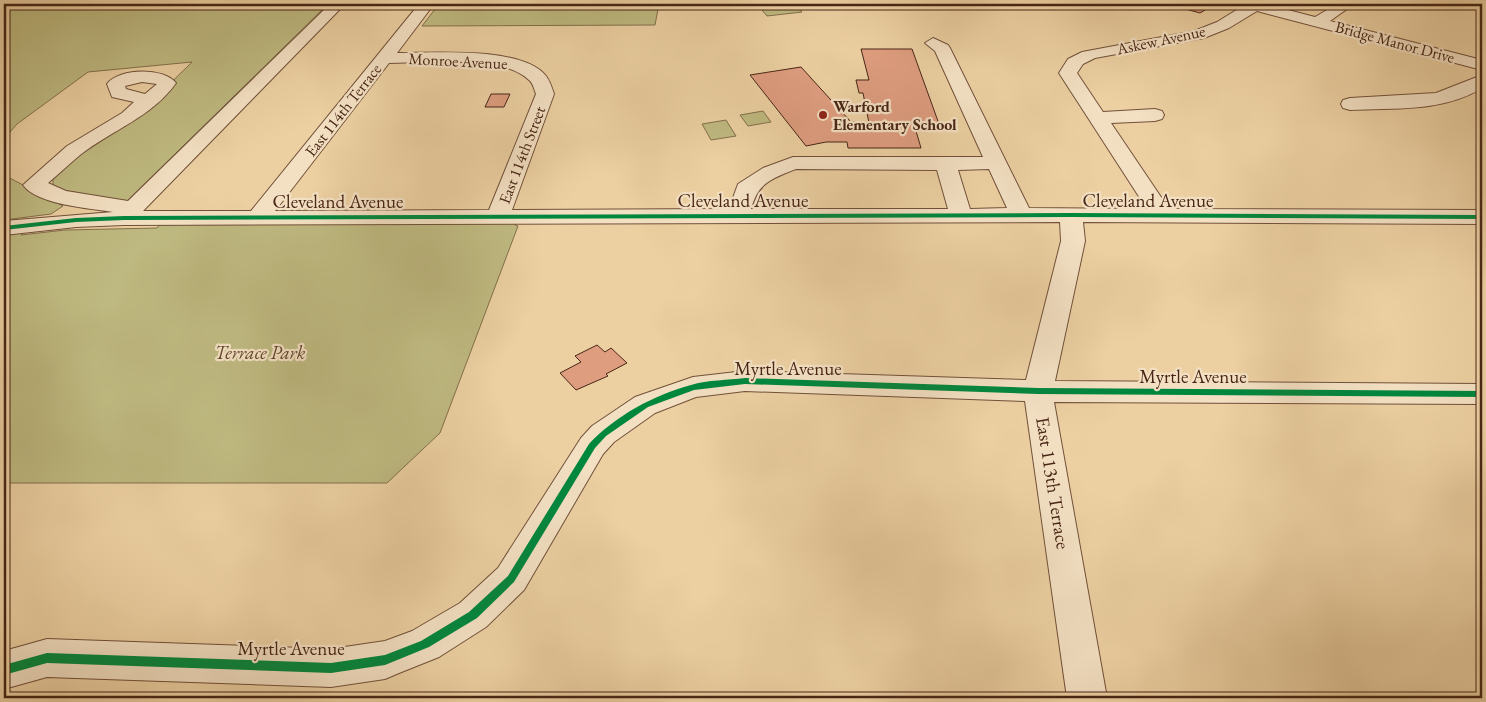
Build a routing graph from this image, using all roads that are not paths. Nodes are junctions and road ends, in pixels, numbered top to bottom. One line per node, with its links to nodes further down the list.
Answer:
1 (338, 4): 17 (street)
2 (427, 4): 7 (street, East 114th Terrace)
3 (1347, 4): 5 (street)
4 (1252, 5): 5 (street, Bridge Manor Drive); 14 (street, Askew Avenue)
5 (1317, 22): 8 (street, Bridge Manor Drive)
6 (933, 43): 15 (street)
7 (384, 58): 10 (street, Monroe Avenue); 22 (street, East 114th Terrace)
8 (1482, 66)
9 (1482, 80): 12 (street)
10 (546, 94): 23 (street, East 114th Street)
11 (148, 100): 17 (street)
12 (1350, 104)
13 (1155, 115): 14 (street)
14 (1097, 118): 21 (street)
15 (996, 163): 16 (street); 18 (street)
16 (946, 164): 19 (street); 20 (street)
17 (129, 213): 22 (street, Cleveland Avenue); 25 (street, Cleveland Avenue)
18 (1021, 215): 20 (street, Cleveland Avenue); 26 (street, Cleveland Avenue)
19 (738, 216): 20 (street, Cleveland Avenue); 23 (street, Cleveland Avenue)
20 (961, 216)
21 (1162, 216): 24 (street, Cleveland Avenue); 26 (street, Cleveland Avenue)
22 (258, 217): 23 (street, Cleveland Avenue)
23 (498, 217)
24 (1482, 217)
25 (4, 228)
26 (1072, 228): 27 (street, East 113th Terrace)
27 (1038, 391): 28 (street, Myrtle Avenue); 29 (street, Myrtle Avenue); 30 (street, East 113th Terrace)
28 (1482, 394)
29 (4, 670)
30 (1087, 698)

